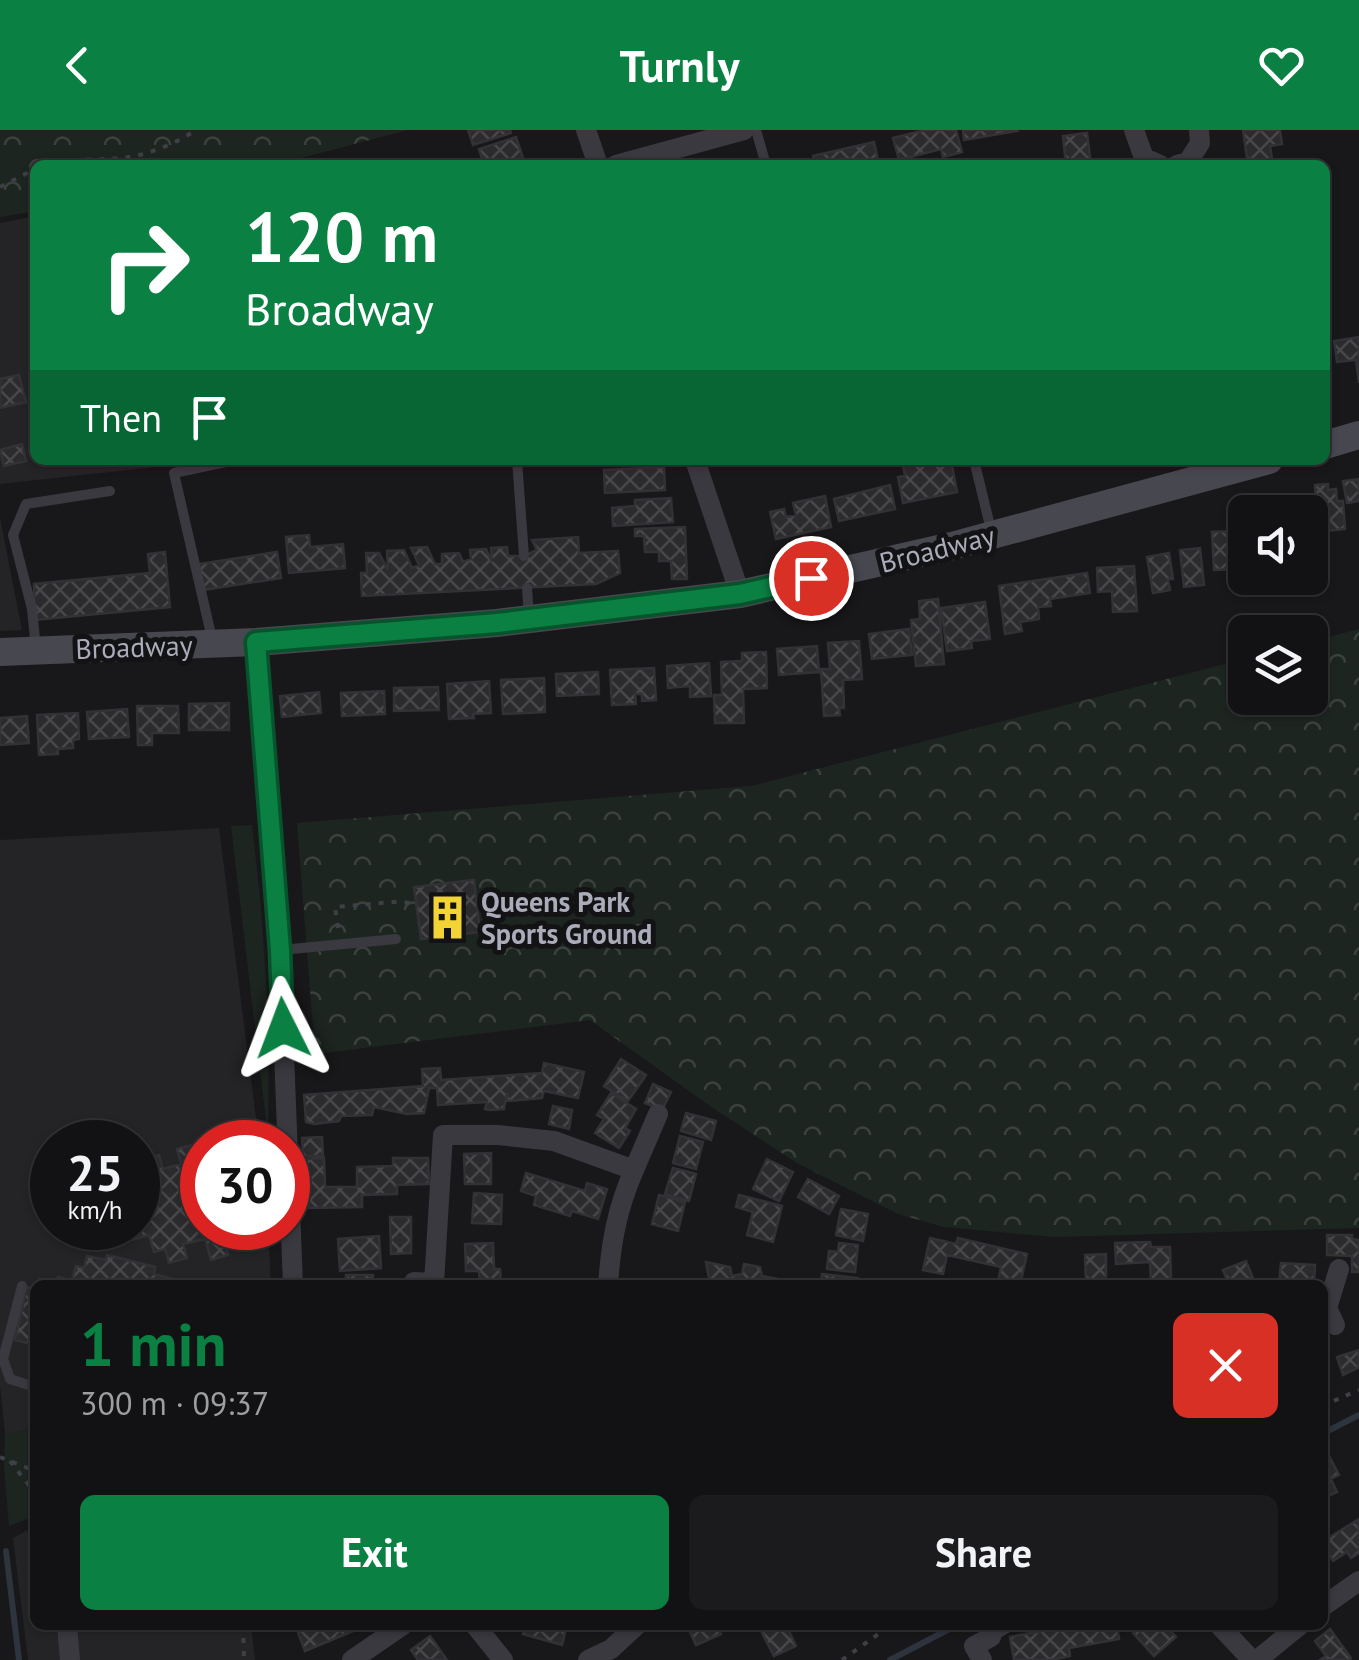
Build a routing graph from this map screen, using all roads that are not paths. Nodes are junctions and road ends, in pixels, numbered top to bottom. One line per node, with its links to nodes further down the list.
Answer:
1 (586, 130): 6 (street)
2 (744, 130): 7 (street)
3 (756, 130): 8 (lane)
4 (1134, 130): 9 (street)
5 (1198, 130): 10 (street)
6 (596, 160)
7 (634, 160)
8 (765, 160)
9 (1149, 160)
10 (1189, 160)
11 (1359, 436): 12 (main road)
12 (1330, 444)
13 (212, 465): 25 (lane)
14 (516, 465): 20 (lane)
15 (698, 465): 22 (street)
16 (975, 465): 19 (lane)
17 (1251, 465): 19 (main road, Broadway)
18 (110, 490): 26 (lane)
19 (992, 536): 22 (main road, Broadway)
20 (524, 556)
21 (527, 588): 23 (lane)
22 (740, 594): 23 (main road, Broadway)
23 (530, 619): 24 (main road, Broadway)
24 (256, 642): 25 (main road, Broadway); 29 (street)
25 (213, 644): 26 (main road, Broadway)
26 (36, 650): 27 (main road, Broadway)
27 (0, 652)
28 (396, 939): 29 (lane)
29 (280, 950): 33 (street)
30 (658, 1114): 31 (street)
31 (634, 1170): 34 (street); 35 (street)
32 (1339, 1269): 37 (street)
33 (293, 1280)
34 (428, 1280)
35 (608, 1280)
36 (22, 1286): 38 (lane)
37 (1328, 1314)
38 (30, 1385)
39 (1359, 1581): 40 (street)
40 (1328, 1603)
41 (67, 1630): 49 (street)
42 (396, 1630): 50 (street)
43 (478, 1630): 51 (street)
44 (632, 1630): 52 (street)
45 (1003, 1630): 48 (lane)
46 (1224, 1630): 54 (street)
47 (1294, 1630): 54 (street)
48 (991, 1637): 53 (street)
49 (70, 1660)
50 (352, 1660)
51 (503, 1660)
52 (588, 1660)
53 (982, 1660)
54 (1255, 1660)

